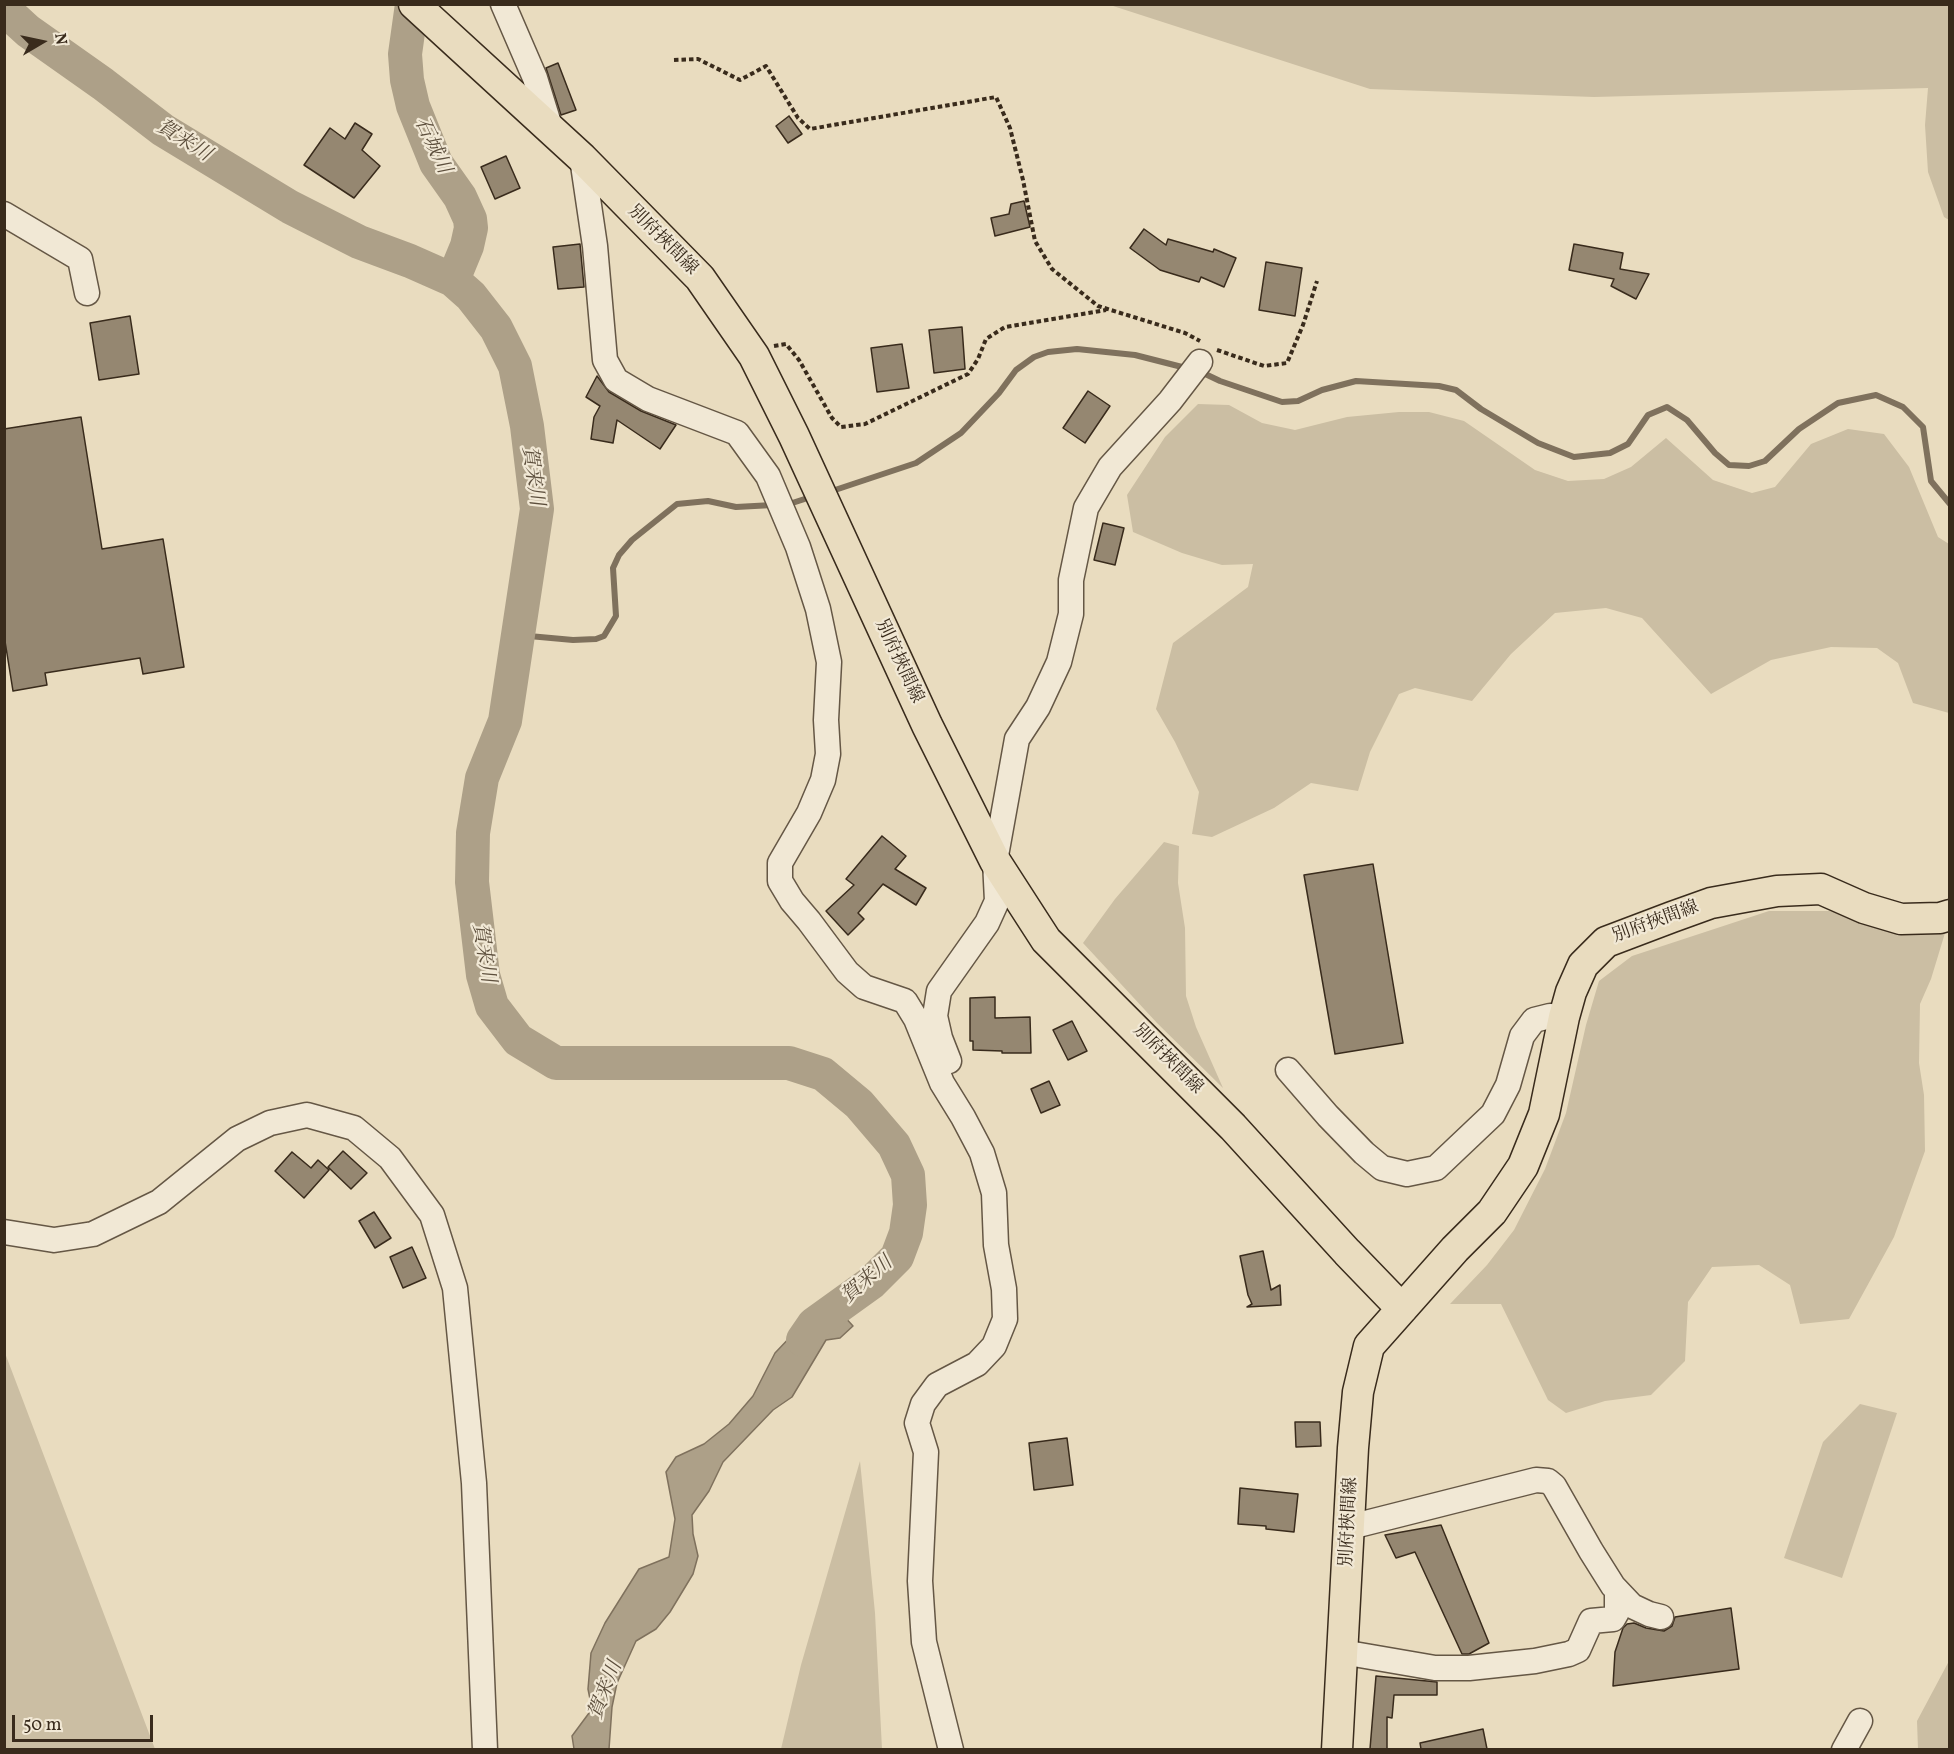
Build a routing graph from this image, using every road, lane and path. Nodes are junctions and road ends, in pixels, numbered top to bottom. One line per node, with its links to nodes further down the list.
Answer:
1 (414, 4): 4 (main road, 別府挾間線)
2 (503, 4): 4 (street)
3 (674, 60): 9 (path)
4 (551, 130): 5 (main road, 別府挾間線)
5 (582, 158): 12 (main road, 別府挾間線); 16 (street)
6 (4, 214): 8 (street)
7 (1317, 281): 9 (path)
8 (87, 292)
9 (1110, 309): 10 (path)
10 (768, 347)
11 (1200, 362): 12 (street)
12 (995, 861): 16 (street); 18 (main road, 別府挾間線)
13 (1950, 915): 14 (main road, 別府挾間線)
14 (1564, 1017): 15 (street); 18 (main road, 別府挾間線)
15 (1288, 1070)
16 (963, 1117): 25 (street)
17 (4, 1232): 24 (street)
18 (1402, 1309): 19 (main road, 別府挾間線)
19 (1350, 1527): 20 (street); 22 (main road, 別府挾間線)
20 (1617, 1591): 21 (street); 22 (street)
21 (1661, 1617)
22 (1342, 1652): 26 (main road, 別府挾間線)
23 (1860, 1721): 27 (street)
24 (484, 1748)
25 (951, 1749)
26 (1337, 1749)
27 (1844, 1749)

